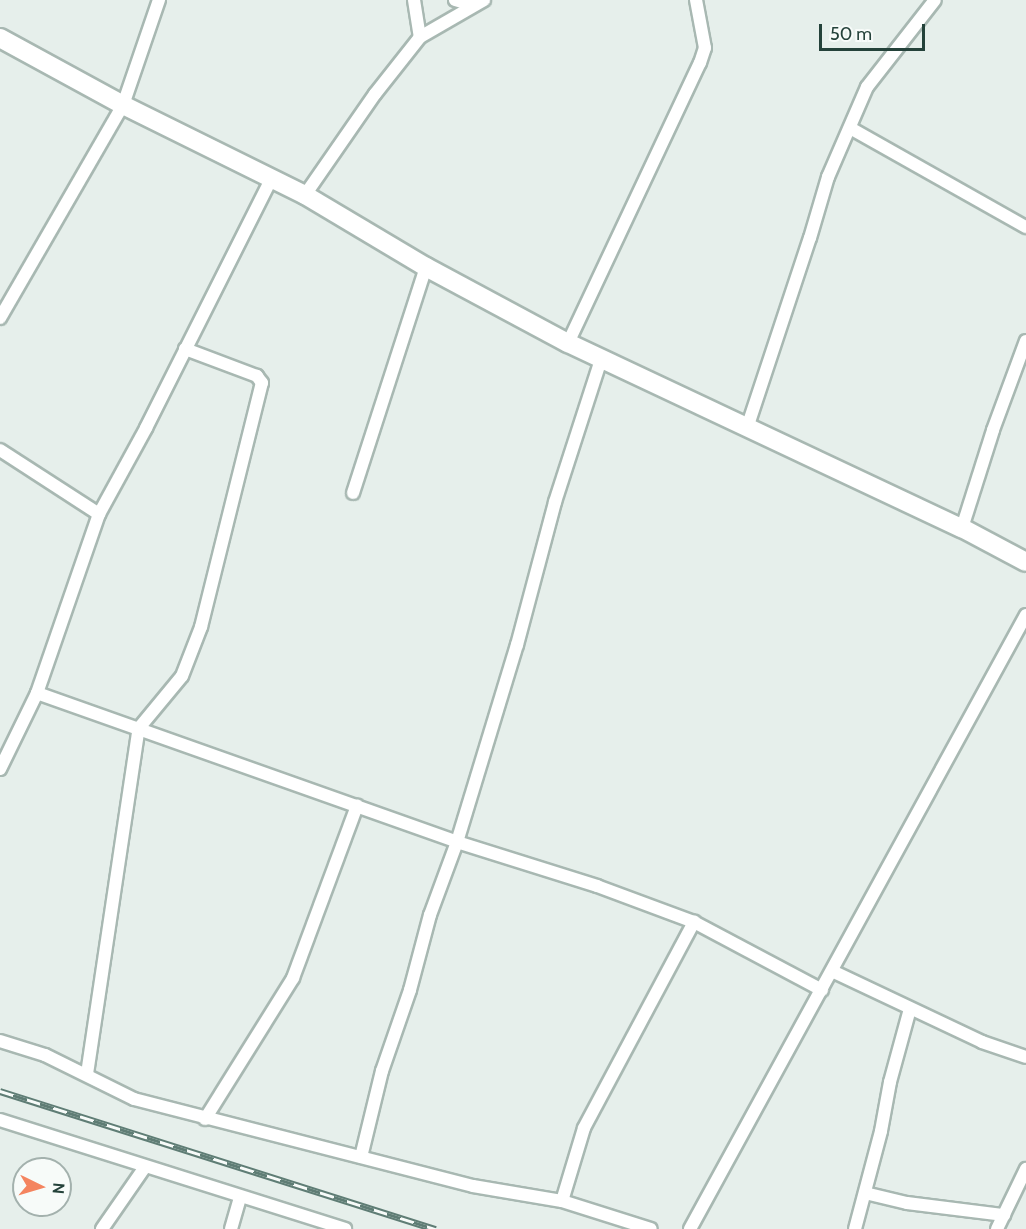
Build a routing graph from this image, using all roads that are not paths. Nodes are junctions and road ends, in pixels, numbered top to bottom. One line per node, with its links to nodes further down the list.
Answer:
1 (159, 0): 9 (street)
2 (414, 0): 7 (street)
3 (455, 0): 6 (street)
4 (696, 0): 17 (street)
5 (935, 0): 10 (street)
6 (478, 3): 7 (street)
7 (420, 37): 12 (street)
8 (0, 38): 9 (street)
9 (123, 105): 11 (street); 15 (street)
10 (850, 128): 13 (street); 20 (street)
11 (271, 179): 12 (street); 18 (street)
12 (305, 195): 14 (street)
13 (1026, 227)
14 (426, 267): 17 (street); 22 (street)
15 (0, 318)
16 (1026, 340): 24 (street)
17 (568, 343): 19 (street)
18 (185, 349): 23 (street); 28 (street)
19 (601, 360): 20 (street); 31 (street)
20 (747, 428): 24 (street)
21 (0, 450): 23 (street)
22 (353, 493)
23 (99, 514): 27 (street)
24 (962, 528): 25 (street)
25 (1026, 562)
26 (1026, 615): 33 (street)
27 (37, 693): 28 (street); 29 (street)
28 (140, 728): 30 (street); 38 (street)
29 (0, 769)
30 (357, 806): 31 (street); 39 (street)
31 (457, 842): 32 (street); 41 (street)
32 (694, 922): 34 (street); 46 (street)
33 (832, 971): 34 (street); 35 (street)
34 (822, 990): 52 (street)
35 (910, 1009): 37 (street); 44 (street)
36 (0, 1041): 38 (street)
37 (1026, 1057)
38 (87, 1074): 39 (street)
39 (205, 1119): 41 (street)
40 (0, 1120): 42 (street)
41 (361, 1157): 46 (street)
42 (145, 1167): 45 (street); 48 (street)
43 (1026, 1168): 47 (street)
44 (865, 1193): 47 (street); 53 (street)
45 (240, 1197): 49 (street); 50 (street)
46 (562, 1202): 51 (street)
47 (1004, 1215): 54 (street)
48 (102, 1229)
49 (231, 1229)
50 (345, 1229)
51 (651, 1229)
52 (690, 1229)
53 (855, 1229)
54 (997, 1229)

